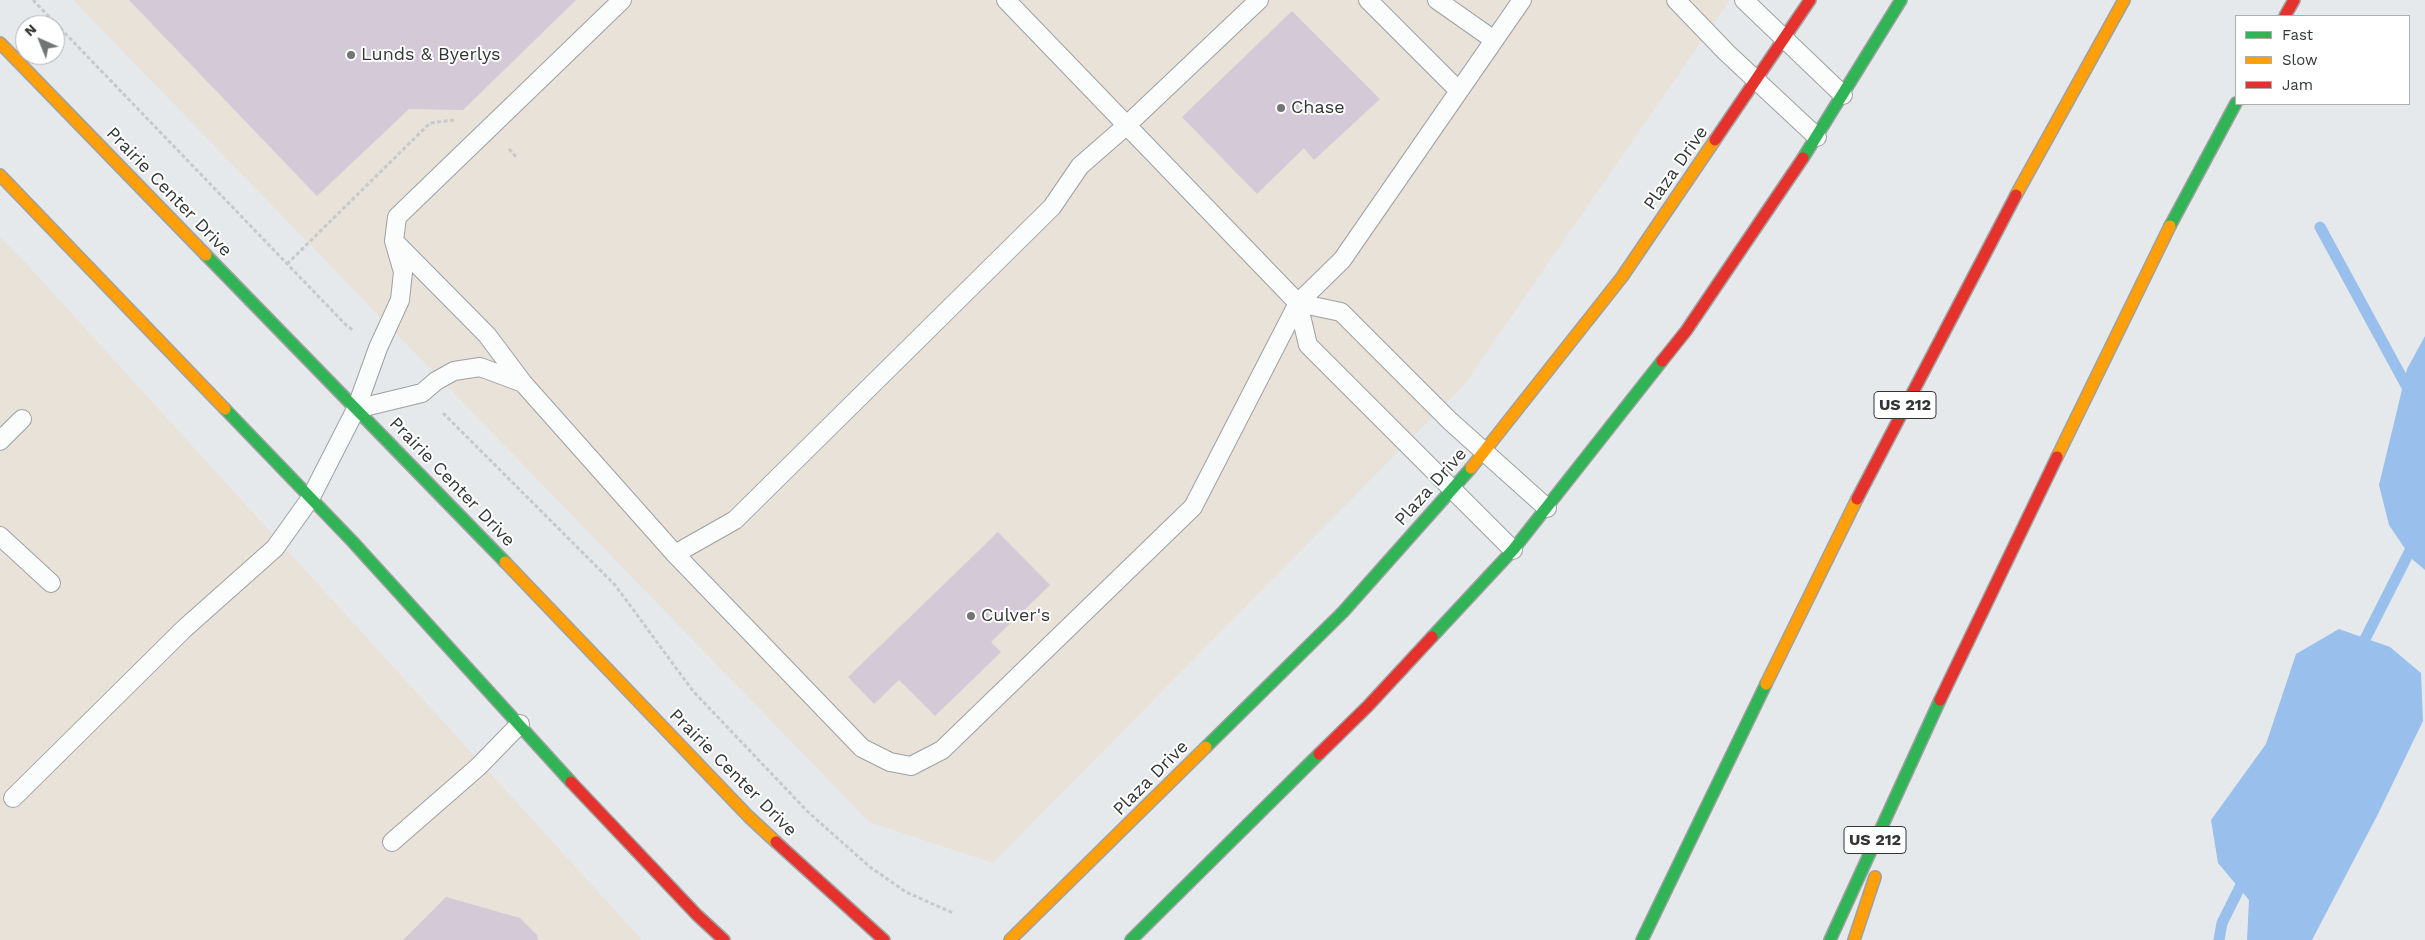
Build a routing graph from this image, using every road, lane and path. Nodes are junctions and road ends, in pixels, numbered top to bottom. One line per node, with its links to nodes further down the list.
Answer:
1 (33, 0): 27 (path)
2 (622, 0): 26 (lane)
3 (1006, 0): 23 (lane)
4 (1259, 0): 23 (lane)
5 (1368, 0): 19 (lane)
6 (1437, 0): 16 (lane)
7 (1522, 0): 16 (lane)
8 (1676, 0): 18 (lane)
9 (1744, 0): 15 (lane)
10 (1810, 0): 15 (main road, Plaza Drive)
11 (1900, 0): 20 (main road)
12 (2124, 0): 46 (main road, US 212)
13 (2294, 0): 14 (main road)
14 (2285, 15)
15 (1784, 39): 18 (main road, Plaza Drive); 20 (lane)
16 (1494, 40): 19 (lane)
17 (0, 43): 32 (main road, Prairie Center Drive)
18 (1757, 80): 24 (lane); 35 (main road, Plaza Drive)
19 (1459, 91): 28 (lane)
20 (1843, 95): 24 (main road)
21 (2235, 105): 44 (main road, US 212)
22 (459, 119): 27 (path)
23 (1127, 125): 28 (lane); 41 (lane)
24 (1817, 137): 38 (main road)
25 (0, 174): 37 (main road)
26 (394, 241): 29 (lane); 30 (lane)
27 (286, 264): 29 (path)
28 (1298, 304): 35 (lane); 36 (lane); 41 (lane)
29 (378, 348): 32 (lane)
30 (523, 383): 31 (lane); 41 (lane)
31 (422, 393): 32 (lane); 50 (path)
32 (356, 409): 37 (lane); 52 (main road, Prairie Center Drive)
33 (22, 419): 34 (lane)
34 (0, 441)
35 (1485, 453): 36 (main road, Plaza Drive); 38 (lane)
36 (1453, 490): 40 (lane); 53 (main road, Plaza Drive)
37 (310, 499): 43 (main road); 45 (lane)
38 (1547, 508): 40 (main road)
39 (0, 536): 42 (lane)
40 (1513, 550): 54 (main road)
41 (675, 554)
42 (50, 584)
43 (520, 724): 47 (lane); 51 (main road)
44 (1920, 740): 48 (main road); 57 (main road, US 212)
45 (13, 798)
46 (1702, 819): 55 (main road); 56 (main road, US 212)
47 (392, 842)
48 (1884, 849)
49 (1878, 868): 58 (main road)
50 (953, 912)
51 (724, 940)
52 (884, 940)
53 (1010, 940)
54 (1130, 940)
55 (1642, 940)
56 (1653, 940)
57 (1830, 940)
58 (1854, 940)

